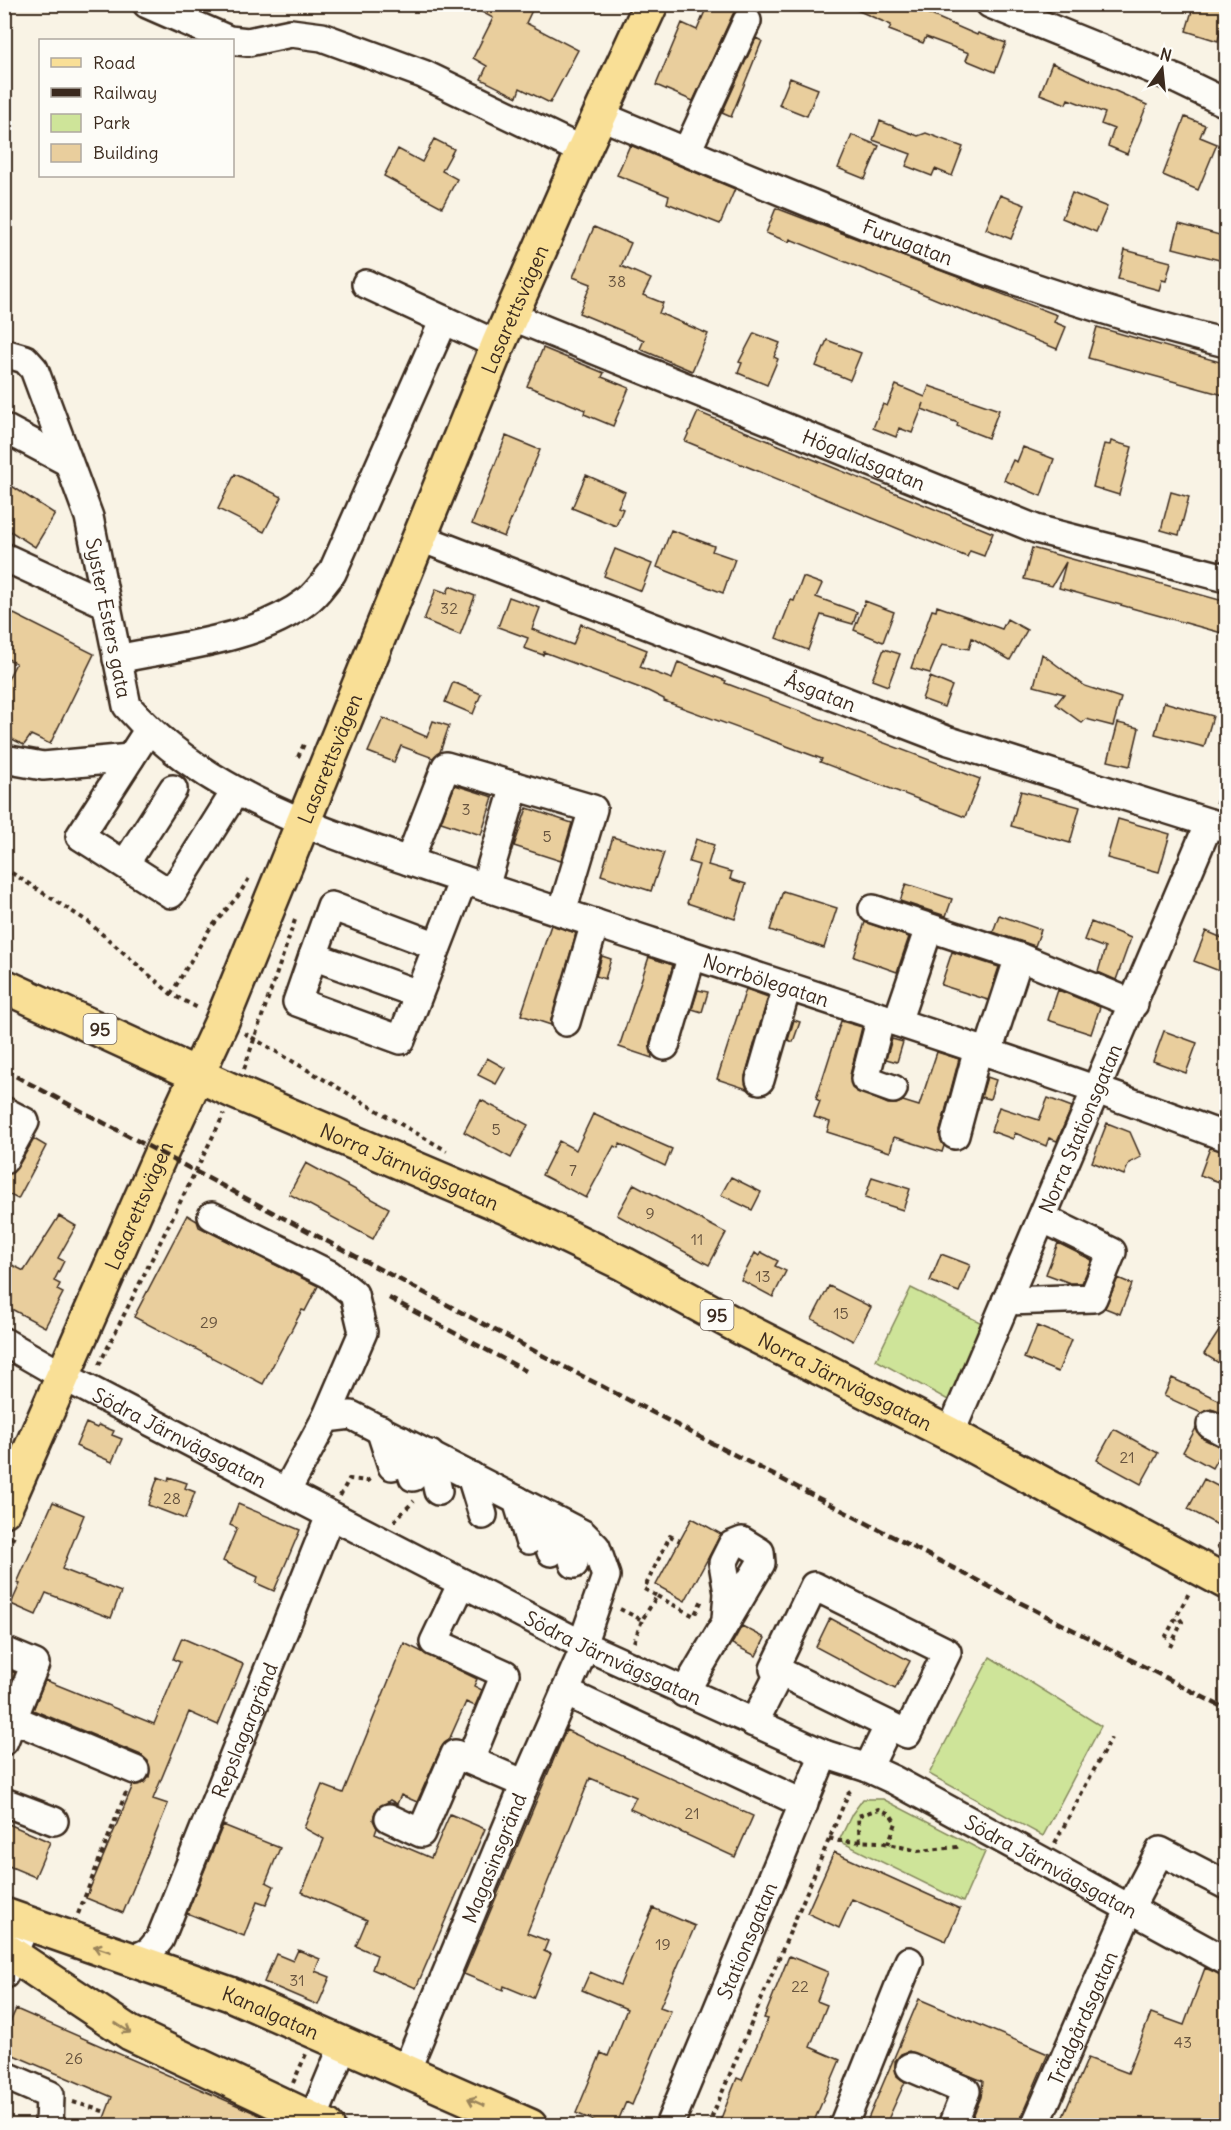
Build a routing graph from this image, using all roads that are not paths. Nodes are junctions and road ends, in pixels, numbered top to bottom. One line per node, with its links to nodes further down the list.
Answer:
1 (147, 4): 5 (street)
2 (651, 4): 8 (main road, Lasarettsvägen)
3 (990, 4): 7 (street)
4 (747, 21): 9 (street)
5 (227, 39)
6 (234, 41): 10 (street)
7 (1227, 103)
8 (599, 116): 9 (street, Furugatan); 10 (main road, Lasarettsvägen)
9 (687, 151): 14 (street, Furugatan)
10 (583, 152): 13 (main road, Lasarettsvägen)
11 (366, 284): 12 (street, Högalidsgatan)
12 (444, 320): 13 (street, Högalidsgatan); 22 (street)
13 (505, 330): 18 (main road, Lasarettsvägen); 20 (street, Högalidsgatan)
14 (1227, 343)
15 (4, 353): 17 (street, Syster Esters gata)
16 (4, 428): 17 (street)
17 (68, 462): 21 (street, Syster Esters gata)
18 (421, 538): 29 (main road, Lasarettsvägen); 30 (street, Åsgatan)
19 (4, 557): 21 (street)
20 (1227, 578)
21 (106, 604): 22 (street, Syster Esters gata)
22 (117, 659): 23 (street, Syster Esters gata)
23 (149, 729): 24 (street); 28 (street, Syster Esters gata)
24 (130, 758): 25 (street); 32 (street)
25 (4, 759)
26 (515, 786): 31 (street); 33 (street); 35 (street)
27 (173, 789): 32 (street)
28 (235, 792): 29 (street, Syster Esters gata); 32 (street)
29 (303, 824): 31 (street, Norrbölegatan); 50 (main road, Lasarettsvägen)
30 (1218, 826): 45 (street, Norra Stationsgatan)
31 (409, 861): 33 (street, Norrbölegatan)
32 (125, 864)
33 (474, 884): 35 (street, Norrbölegatan); 38 (street)
34 (873, 909): 37 (street)
35 (562, 912): 36 (street, Norrbölegatan)
36 (595, 923): 39 (street, Norrbölegatan); 47 (street)
37 (929, 928): 41 (street); 46 (street)
38 (437, 946): 40 (street); 44 (street)
39 (692, 955): 43 (street, Norrbölegatan); 48 (street)
40 (313, 956): 44 (street); 44 (street)
41 (1019, 957): 45 (street); 49 (street)
42 (4, 986): 50 (main road, 95)
43 (787, 987): 46 (street, Norrbölegatan); 51 (street)
44 (418, 994)
45 (1134, 1004): 53 (street, Norra Stationsgatan)
46 (889, 1020): 49 (street, Norrbölegatan); 52 (street)
47 (566, 1022)
48 (665, 1046)
49 (983, 1051): 53 (street, Norrbölegatan); 55 (street)
50 (196, 1072): 62 (main road, Lasarettsvägen); 65 (main road, Norra Järnvägsgatan / 95)
51 (760, 1080)
52 (893, 1089)
53 (1099, 1089): 56 (street, Norrbölegatan); 59 (street, Norra Stationsgatan)
54 (4, 1111): 57 (street)
55 (955, 1135)
56 (1227, 1137)
57 (4, 1160)
58 (212, 1216): 63 (street)
59 (1042, 1218): 60 (street, Norra Stationsgatan); 60 (street)
60 (1006, 1301): 65 (street, Norra Stationsgatan)
61 (4, 1342): 62 (street, Södra Järnvägsgatan)
62 (74, 1381): 67 (street, Södra Järnvägsgatan); 71 (main road, Lasarettsvägen)
63 (326, 1418): 64 (street); 67 (street)
64 (390, 1434): 66 (street); 66 (street)
65 (950, 1434): 73 (main road, Norra Järnvägsgatan / 95)
66 (450, 1465): 68 (street); 69 (street)
67 (286, 1492): 70 (street, Södra Järnvägsgatan)
68 (472, 1509)
69 (540, 1512): 72 (street); 72 (street); 72 (street, Magasinsgränd)
70 (330, 1516): 74 (street, Södra Järnvägsgatan); 96 (street, Repslagargränd)
71 (12, 1517)
72 (559, 1559): 76 (street, Magasinsgränd)
73 (1225, 1579)
74 (462, 1583): 76 (street, Södra Järnvägsgatan); 85 (street)
75 (726, 1619): 80 (street)
76 (583, 1645): 79 (street, Magasinsgränd); 80 (street, Södra Järnvägsgatan)
77 (4, 1651): 83 (street)
78 (780, 1672): 81 (street); 82 (street); 82 (street)
79 (565, 1692): 88 (street, Magasinsgränd); 90 (street)
80 (684, 1692): 81 (street, Södra Järnvägsgatan)
81 (754, 1723): 84 (street, Södra Järnvägsgatan)
82 (889, 1725): 86 (street)
83 (9, 1730): 87 (street)
84 (824, 1754): 86 (street, Södra Järnvägsgatan); 90 (street, Stationsgatan)
85 (470, 1760): 88 (street); 91 (street)
86 (868, 1768): 94 (street, Södra Järnvägsgatan)
87 (135, 1770)
88 (525, 1784): 102 (street, Magasinsgränd)
89 (4, 1802): 92 (street)
90 (804, 1804): 107 (street, Stationsgatan)
91 (389, 1818)
92 (54, 1821)
93 (1227, 1885): 94 (street, Trädgårdsgatan)
94 (1130, 1908): 99 (street, Södra Järnvägsgatan); 110 (street, Trädgårdsgatan)
95 (15, 1919): 96 (main road, Kanalgatan, one-way to 95); 97 (street)
96 (145, 1952): 100 (main road, Kanalgatan)
97 (7, 1960): 104 (main road, one-way to 104)
98 (909, 1960): 108 (street)
99 (1227, 1961)
100 (330, 2038): 102 (main road, Kanalgatan); 104 (street)
101 (910, 2067): 109 (street)
102 (406, 2071): 106 (main road, Kanalgatan, one-way to 102)
103 (4, 2075): 105 (street)
104 (317, 2123)
105 (49, 2126)
106 (530, 2126)
107 (669, 2126)
108 (843, 2126)
109 (952, 2126)
110 (1035, 2126)

